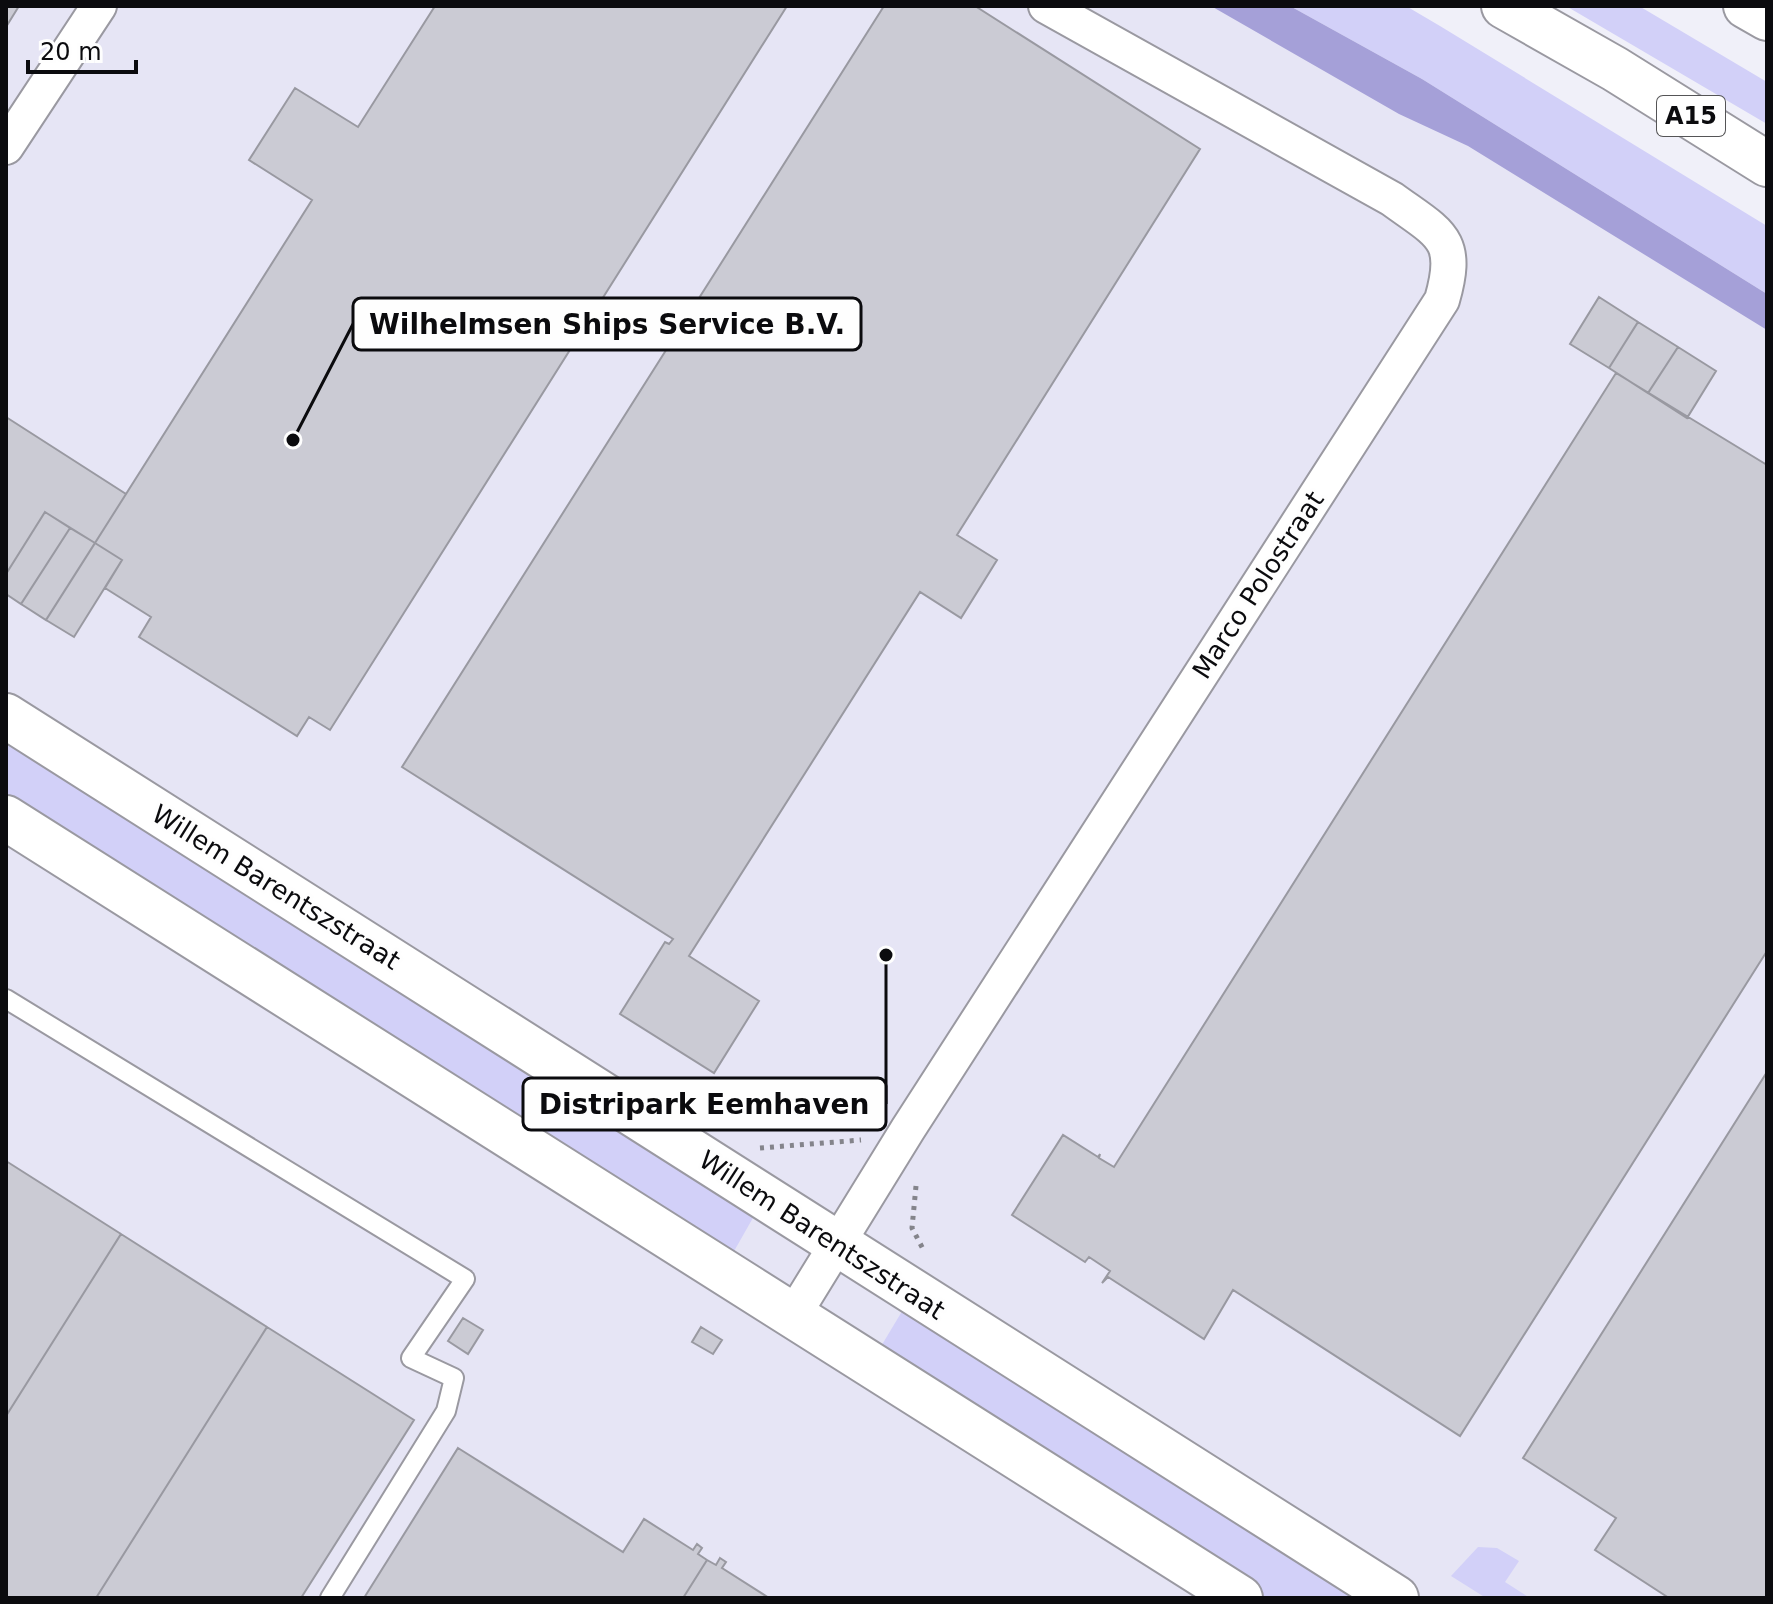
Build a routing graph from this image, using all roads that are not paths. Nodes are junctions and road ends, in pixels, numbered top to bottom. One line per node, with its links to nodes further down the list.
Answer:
1 (99, 6): 6 (street)
2 (1046, 6): 11 (street, Marco Polostraat)
3 (1504, 6): 7 (main road, A15)
4 (1746, 6): 5 (main road)
5 (1767, 18)
6 (6, 147)
7 (1767, 164)
8 (6, 716): 11 (main road, Willem Barentszstraat)
9 (6, 818): 12 (main road)
10 (6, 999): 13 (lane)
11 (838, 1244): 12 (street, Marco Polostraat); 15 (main road, Willem Barentszstraat)
12 (794, 1314): 14 (main road)
13 (330, 1598)
14 (1240, 1598)
15 (1396, 1598)

